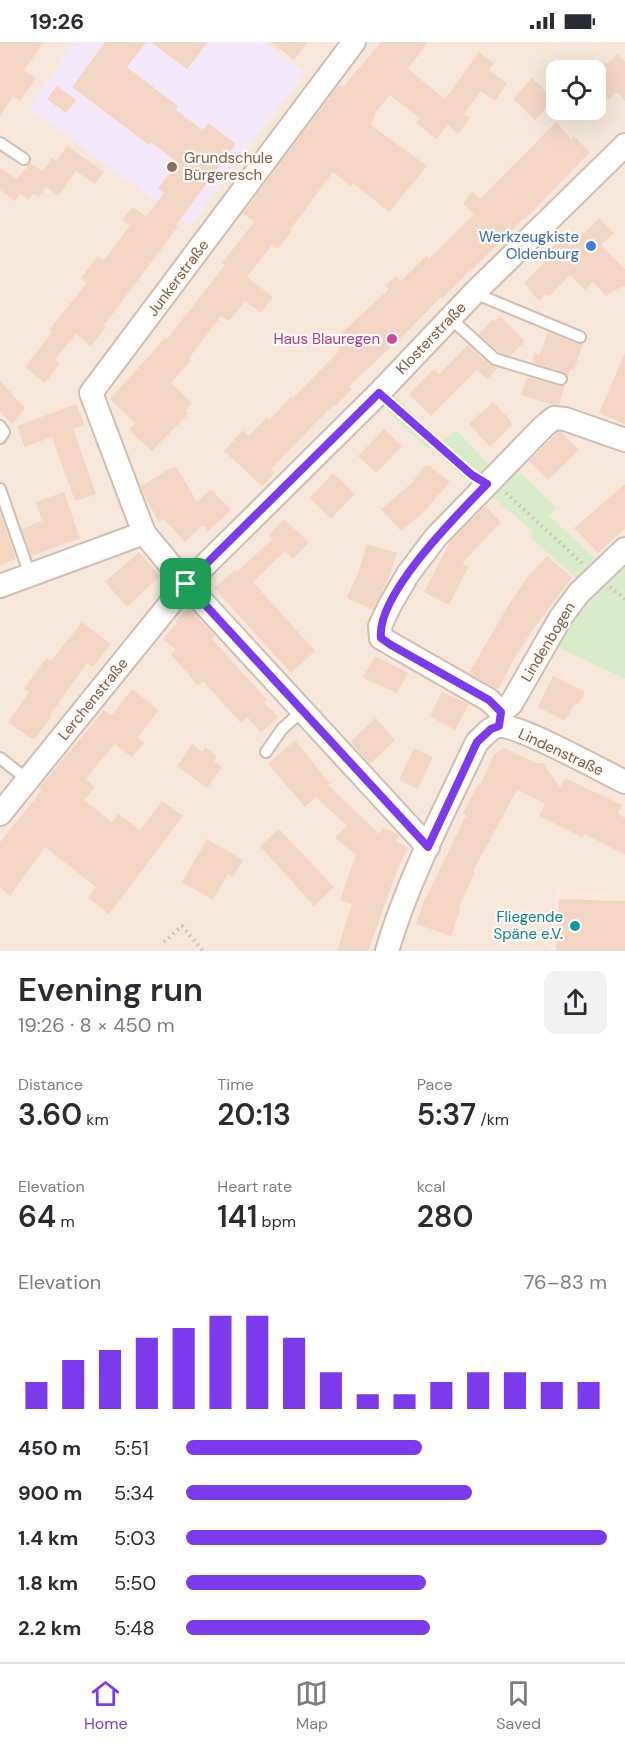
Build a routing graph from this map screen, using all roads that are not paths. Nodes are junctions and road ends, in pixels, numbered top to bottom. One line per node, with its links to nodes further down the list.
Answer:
1 (354, 42): 13 (street, Junkerstraße)
2 (0, 143): 4 (lane)
3 (625, 145): 5 (street, Klosterstraße)
4 (24, 159)
5 (474, 293): 6 (street, Klosterstraße); 7 (lane)
6 (450, 318): 8 (lane); 16 (street, Klosterstraße)
7 (580, 337)
8 (561, 379)
9 (0, 426): 10 (lane)
10 (0, 438)
11 (625, 440): 19 (street)
12 (0, 489): 15 (lane)
13 (144, 533): 15 (street); 16 (street)
14 (625, 549): 19 (street, Lindenbogen)
15 (30, 575): 17 (street)
16 (186, 584): 18 (street); 22 (street, Lerchenstraße)
17 (0, 586)
18 (303, 710): 20 (lane); 25 (street)
19 (500, 719): 23 (street, Lindenstraße); 25 (street, Lindenstraße)
20 (266, 752)
21 (0, 758): 22 (lane)
22 (28, 780): 24 (street, Lerchenstraße)
23 (625, 782)
24 (0, 814)
25 (428, 847): 26 (street, Lindenstraße)
26 (387, 951)

